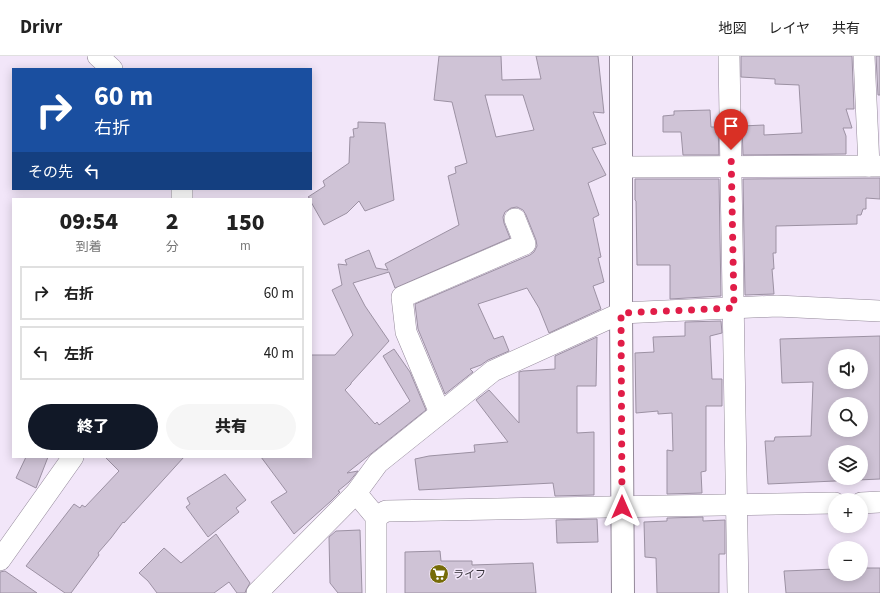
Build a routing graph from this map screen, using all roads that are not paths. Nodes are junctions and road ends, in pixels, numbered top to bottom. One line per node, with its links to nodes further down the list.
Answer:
1 (98, 56): 5 (street)
2 (621, 56): 8 (street)
3 (729, 56): 6 (street)
4 (864, 56): 7 (street)
5 (111, 68)
6 (731, 166): 7 (street); 8 (street); 10 (street)
7 (875, 166)
8 (621, 167): 12 (street)
9 (515, 219): 13 (street)
10 (734, 308): 11 (street); 12 (street); 19 (street)
11 (880, 311)
12 (621, 313): 13 (street); 20 (street)
13 (440, 413): 15 (street)
14 (72, 458): 22 (street)
15 (356, 493): 21 (street); 23 (street)
16 (880, 502): 18 (street)
17 (828, 503): 19 (street)
18 (868, 503)
19 (737, 505): 20 (street); 26 (street)
20 (622, 507): 21 (street); 25 (street)
21 (376, 517): 24 (street)
22 (0, 560)
23 (257, 593)
24 (376, 593)
25 (623, 593)
26 (738, 593)

